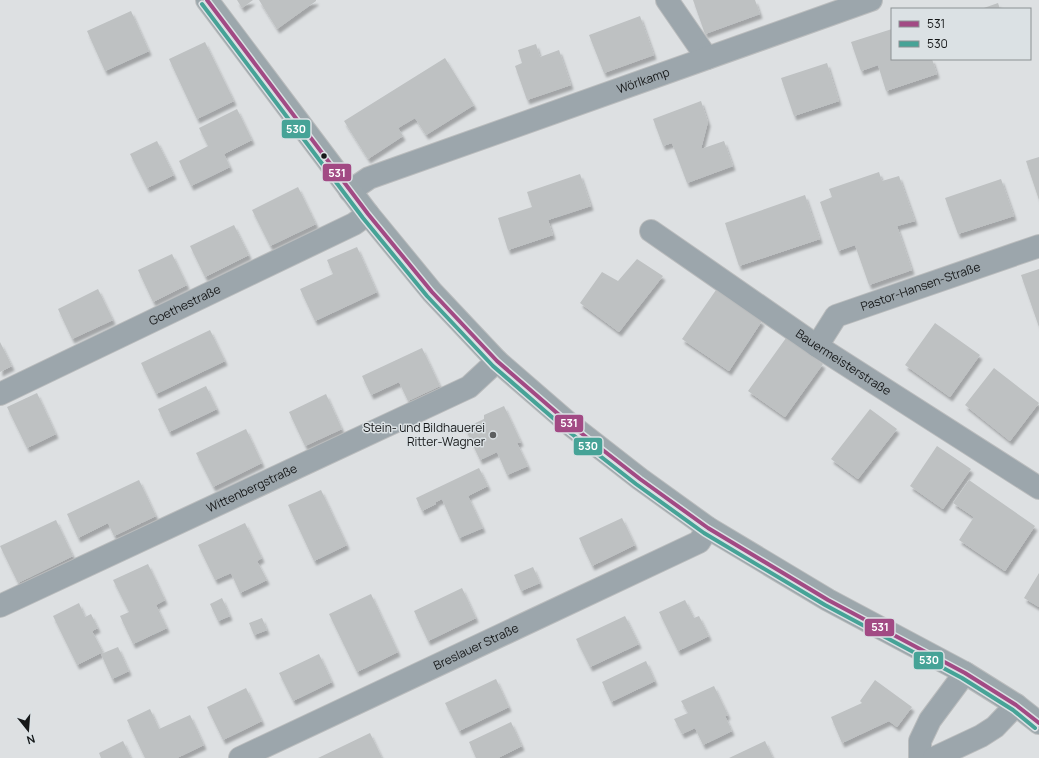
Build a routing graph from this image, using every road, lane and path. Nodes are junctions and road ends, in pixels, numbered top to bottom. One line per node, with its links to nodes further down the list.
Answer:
1 (207, 0): 5 (main road)
2 (667, 0): 4 (street)
3 (871, 0): 4 (street, Wörlkamp)
4 (707, 58): 5 (street, Wörlkamp)
5 (350, 191): 6 (main road)
6 (368, 214): 10 (main road); 11 (street, Goethestraße)
7 (651, 231): 9 (street, Bauermeisterstraße)
8 (1039, 246): 9 (street, Pastor-Hansen-Straße)
9 (817, 346): 12 (street, Bauermeisterstraße)
10 (497, 361): 13 (main road); 14 (street, Wittenbergstraße)
11 (0, 394)
12 (1039, 488)
13 (708, 528): 15 (main road); 18 (street, Breslauer Straße)
14 (0, 606)
15 (965, 673): 16 (main road); 19 (street)
16 (1016, 704): 17 (main road); 20 (street)
17 (1039, 723)
18 (240, 758)
19 (920, 758)
20 (934, 758)

